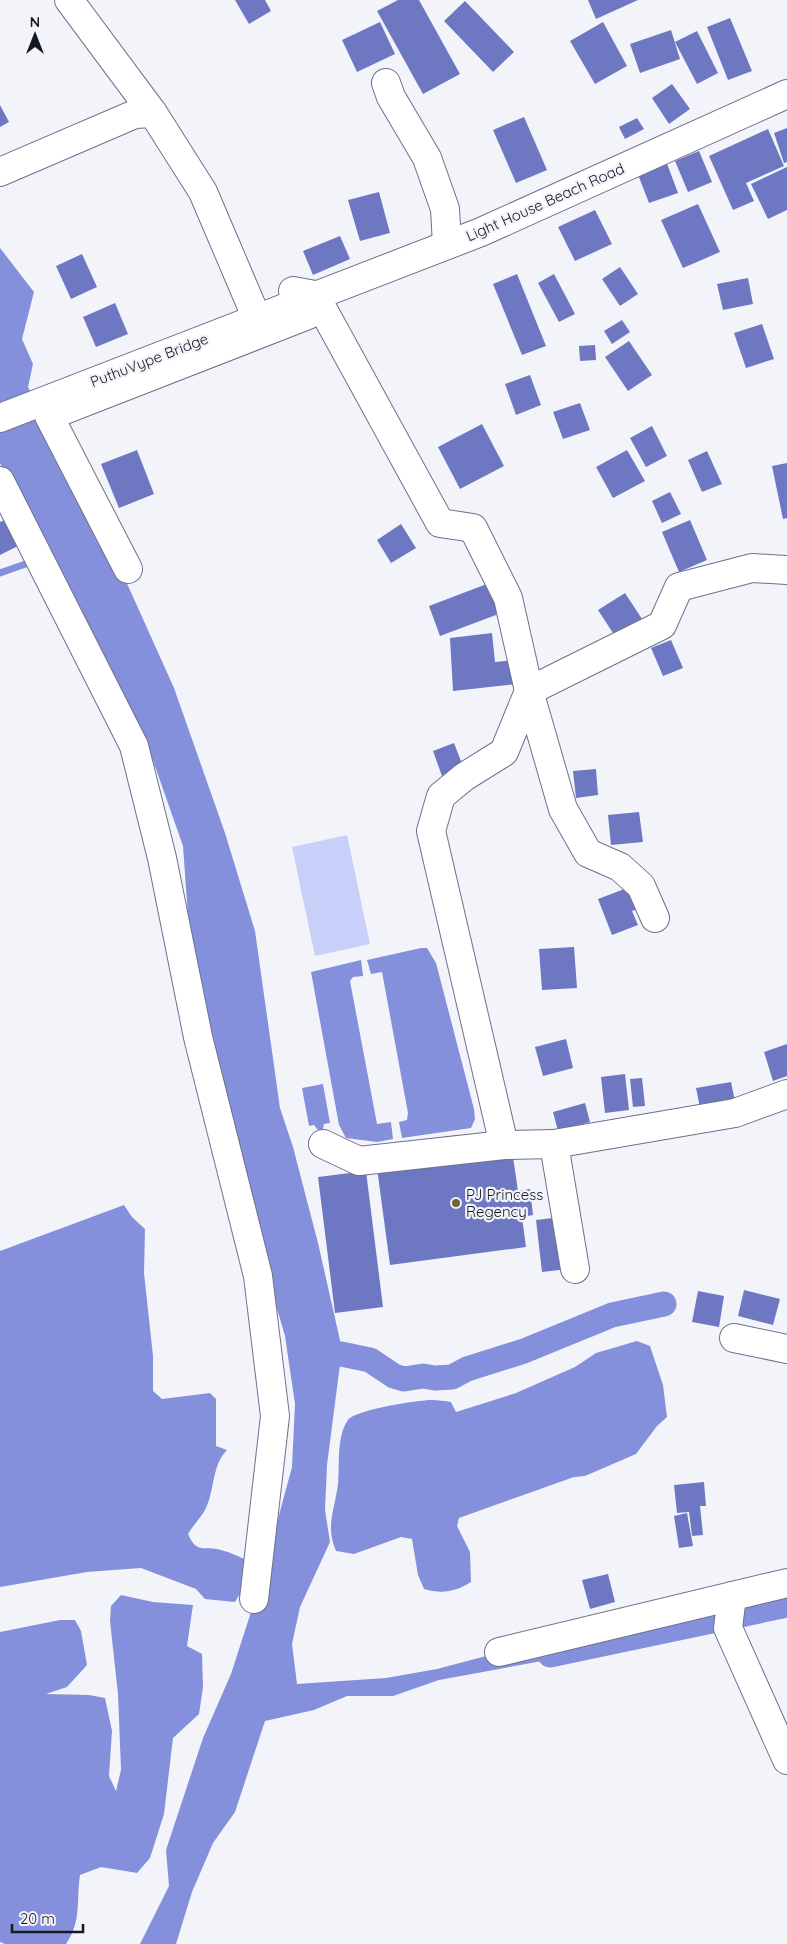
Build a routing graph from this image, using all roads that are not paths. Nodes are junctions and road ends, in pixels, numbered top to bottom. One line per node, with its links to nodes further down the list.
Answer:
1 (69, 0): 4 (street)
2 (386, 83): 6 (street)
3 (787, 94): 6 (street, Light House Beach Road)
4 (152, 113): 5 (street); 8 (street)
5 (0, 172)
6 (447, 245): 7 (street, Light House Beach Road)
7 (306, 298): 8 (street); 10 (street, PuthuVype Bridge); 12 (street); 14 (street)
8 (252, 307): 9 (street)
9 (42, 388)
10 (0, 418)
11 (0, 481): 25 (street)
12 (128, 569)
13 (787, 570): 14 (street)
14 (529, 691): 15 (street); 19 (street)
15 (655, 918)
16 (787, 1094): 18 (street)
17 (323, 1144): 19 (street)
18 (554, 1144): 19 (street); 20 (street)
19 (504, 1145)
20 (575, 1269)
21 (734, 1338): 22 (street)
22 (787, 1349)
23 (787, 1583): 24 (street)
24 (732, 1596): 26 (street); 27 (street)
25 (254, 1599)
26 (498, 1652)
27 (787, 1760)

